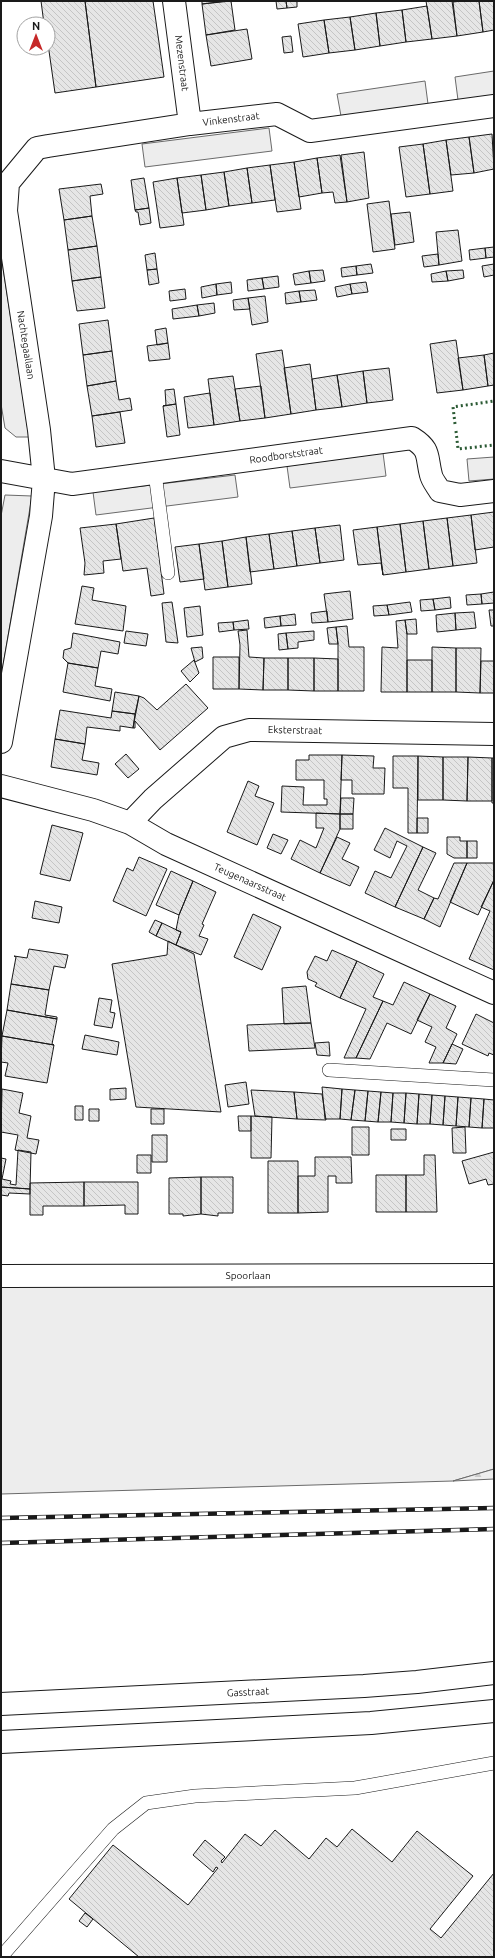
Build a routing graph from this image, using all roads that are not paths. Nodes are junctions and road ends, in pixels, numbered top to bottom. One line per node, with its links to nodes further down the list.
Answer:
1 (174, 1): 3 (street, Mezenstraat)
2 (494, 106): 3 (street, Vinkenstraat)
3 (190, 124): 4 (street, Vinkenstraat)
4 (3, 211): 7 (street, Nachtegaallaan)
5 (1, 471): 7 (street)
6 (155, 473): 7 (street, Roodborststraat); 8 (street, Roodborststraat); 9 (lane)
7 (44, 479): 11 (street, Nachtegaallaan)
8 (494, 491)
9 (168, 573)
10 (494, 734): 13 (street, Eksterstraat)
11 (1, 742)
12 (1, 786): 13 (street, Teugenaarsstraat)
13 (130, 823): 14 (street, Teugenaarsstraat)
14 (494, 993)
15 (329, 1070): 16 (lane)
16 (494, 1080)
17 (494, 1275): 18 (street, Spoorlaan)
18 (1, 1276)
19 (494, 1672): 20 (street, Gasstraat)
20 (1, 1704)
21 (494, 1711): 22 (street)
22 (1, 1742)
23 (494, 1763): 24 (lane)
24 (1, 1957)

